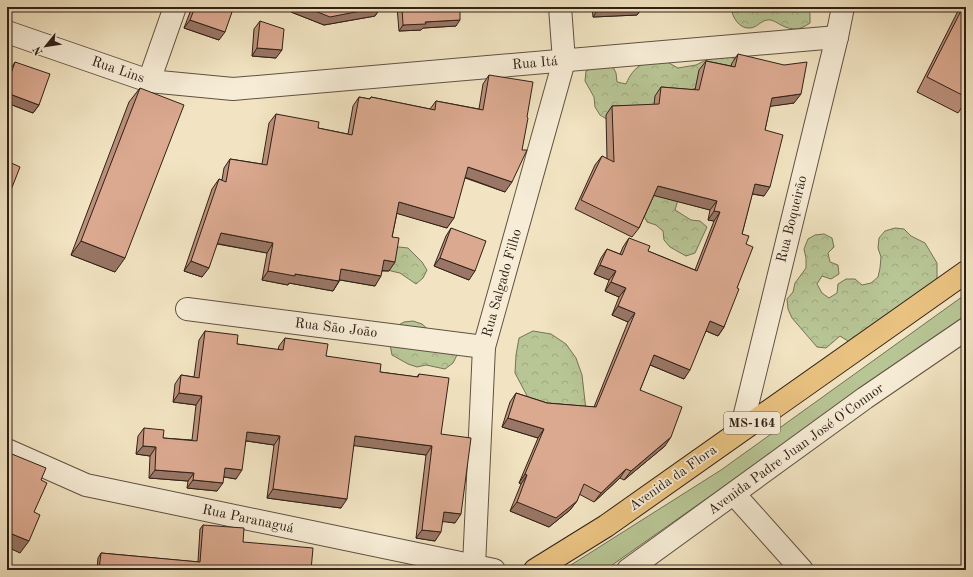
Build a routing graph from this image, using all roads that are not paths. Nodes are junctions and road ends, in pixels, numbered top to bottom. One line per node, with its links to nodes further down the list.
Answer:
1 (176, 7): 7 (street)
2 (560, 7): 6 (street, Rua Salgado Filho)
3 (843, 7): 5 (street, Rua Boqueirão)
4 (7, 32): 7 (street, Rua Lins)
5 (837, 37): 6 (street, Rua Itá); 13 (street, Rua Boqueirão)
6 (564, 60): 8 (street, Rua Itá); 12 (street, Rua Salgado Filho)
7 (150, 81): 8 (street, Rua Lins)
8 (232, 89)
9 (966, 272): 13 (main road, Avenida da Flora / MS-164)
10 (187, 309): 12 (street, Rua São João)
11 (966, 329): 15 (street, Avenida Padre Juan José O'Connor)
12 (484, 348): 16 (street, Rua Salgado Filho)
13 (741, 430): 17 (main road, Avenida da Flora / MS-164)
14 (7, 450): 16 (street, Rua Paranaguá)
15 (734, 494): 18 (street, Avenida Padre Juan José O'Connor); 19 (street)
16 (484, 568)
17 (535, 570)
18 (628, 570)
19 (802, 570)

